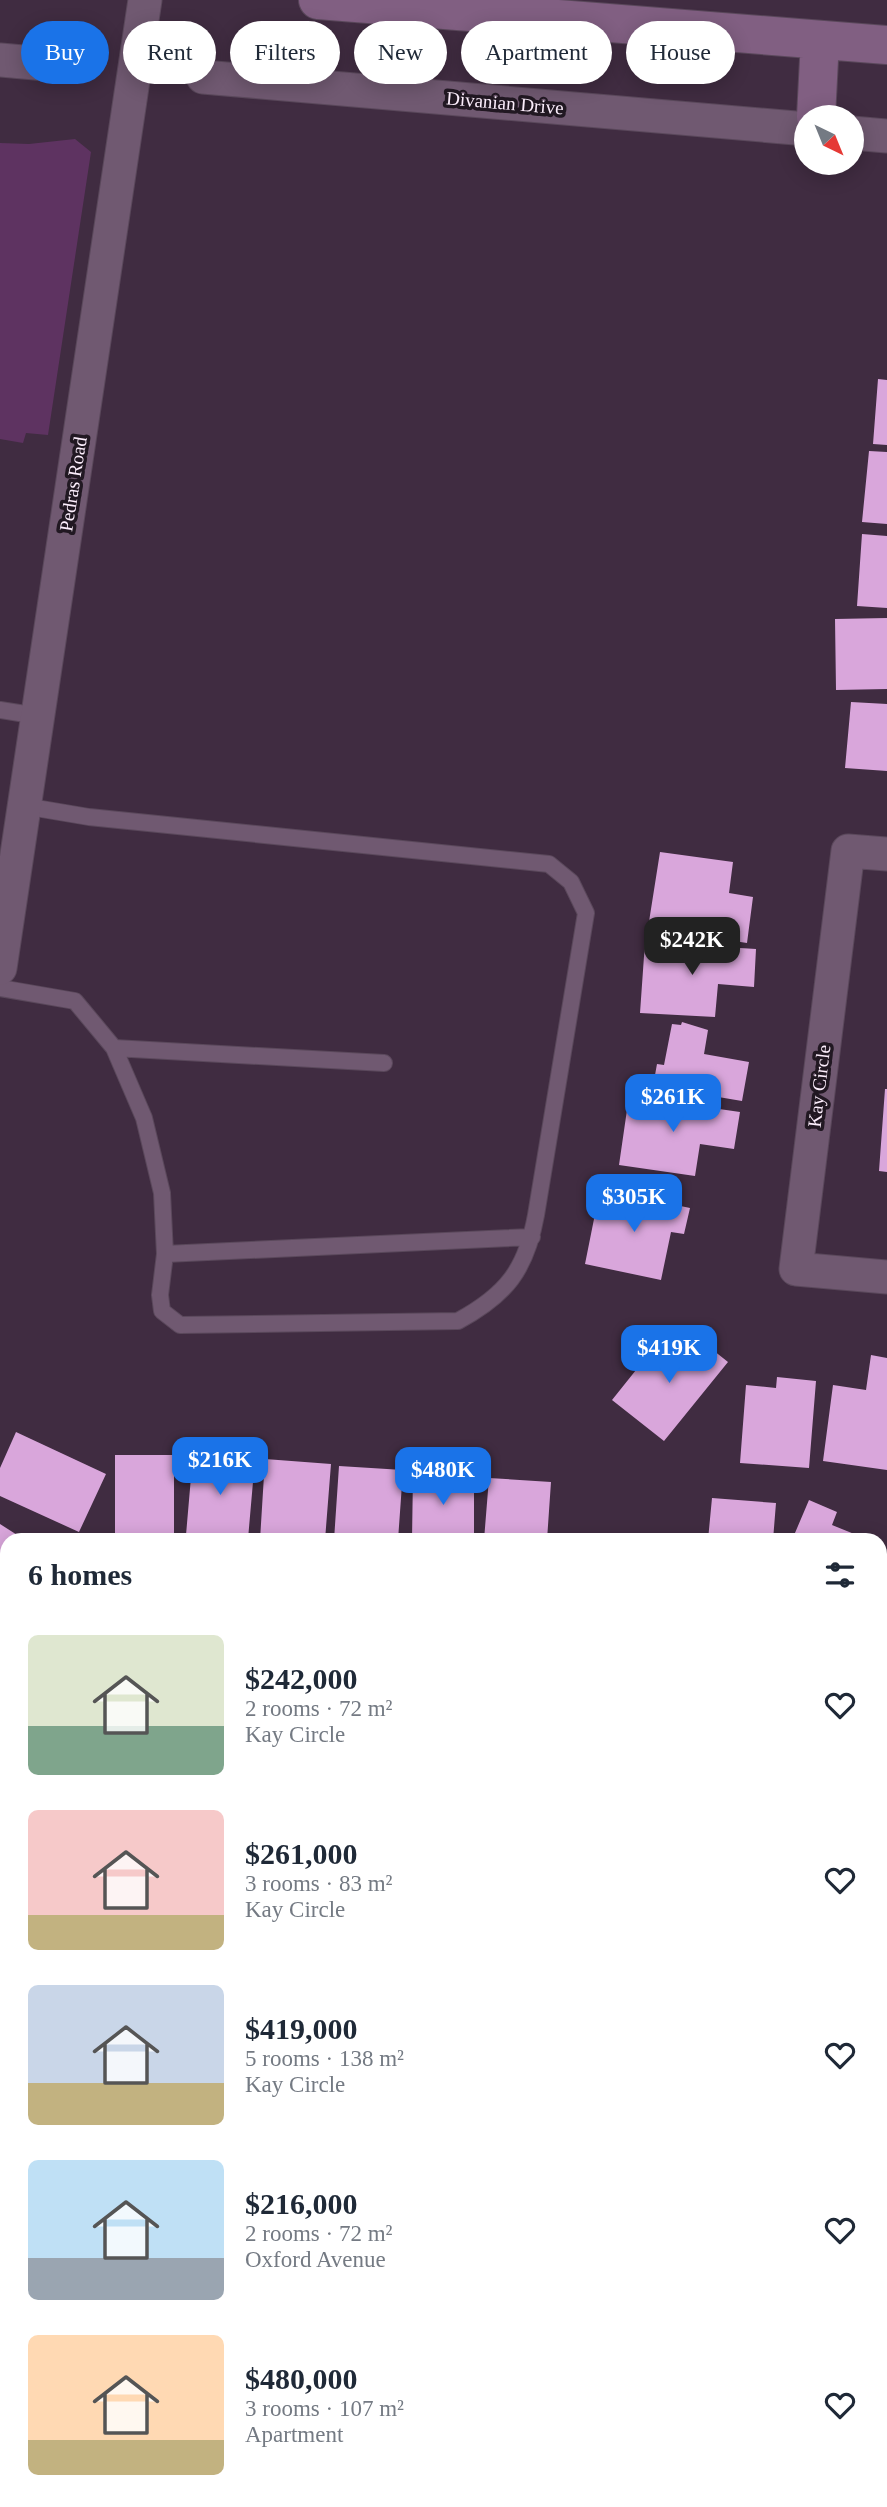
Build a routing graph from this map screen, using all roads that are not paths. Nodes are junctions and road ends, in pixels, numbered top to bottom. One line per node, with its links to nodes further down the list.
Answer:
1 (145, 0): 13 (street, Pedras Road)
2 (317, 0): 3 (main road)
3 (820, 40): 4 (main road); 8 (main road)
4 (887, 45)
5 (0, 60): 6 (street)
6 (21, 62)
7 (216, 78): 9 (street, Divanian Drive)
8 (817, 105)
9 (794, 128)
10 (864, 134): 11 (street)
11 (887, 136)
12 (0, 710): 13 (lane)
13 (38, 716): 14 (street, Pedras Road)
14 (24, 806): 16 (street, Pedras Road); 20 (lane)
15 (887, 854): 22 (street, Kay Circle)
16 (0, 968)
17 (0, 988): 18 (lane)
18 (114, 1048): 19 (lane); 21 (lane)
19 (384, 1063)
20 (532, 1237): 21 (lane); 21 (lane)
21 (165, 1254)
22 (887, 1277)

